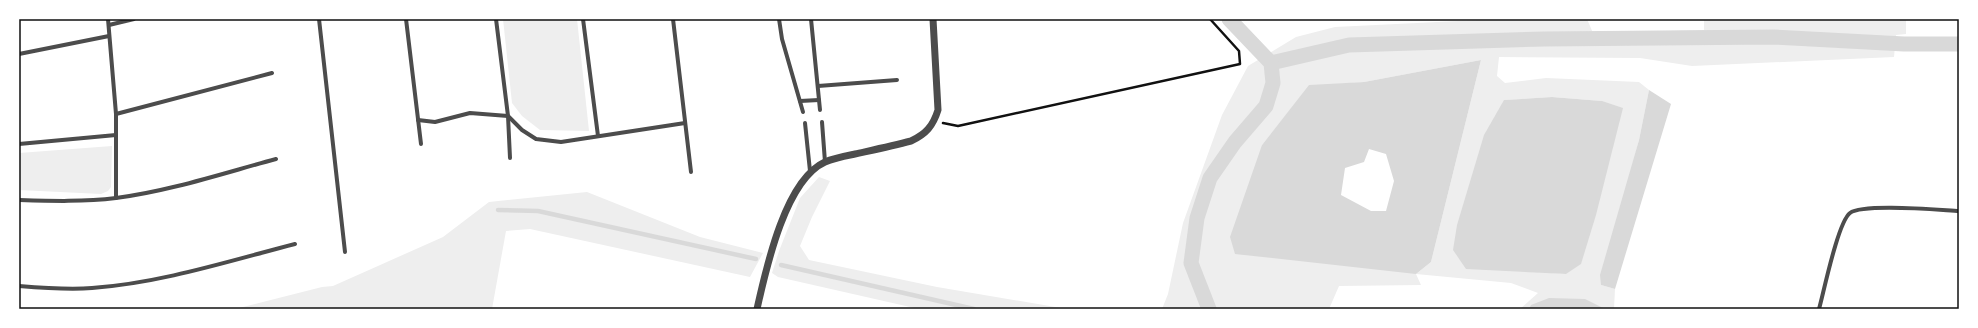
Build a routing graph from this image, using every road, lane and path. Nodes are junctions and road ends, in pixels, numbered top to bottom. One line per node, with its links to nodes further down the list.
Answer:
1 (108, 19): 12 (street)
2 (134, 19): 12 (street)
3 (319, 19): 42 (street)
4 (406, 19): 24 (street)
5 (496, 19): 23 (street)
6 (583, 19): 30 (street)
7 (673, 19): 27 (street)
8 (779, 19): 19 (street)
9 (811, 19): 17 (street)
10 (933, 19): 26 (street)
11 (1210, 19): 26 (path)
12 (109, 25): 13 (street)
13 (110, 36): 14 (street); 22 (street)
14 (19, 54)
15 (272, 73): 22 (street)
16 (897, 80): 17 (street)
17 (818, 86): 18 (street)
18 (819, 100): 19 (street); 20 (street)
19 (800, 101): 21 (street)
20 (820, 110)
21 (803, 112)
22 (116, 114): 29 (street)
23 (508, 116): 24 (street); 30 (street); 33 (street)
24 (418, 120): 32 (street)
25 (822, 122): 35 (street)
26 (934, 122): 35 (street)
27 (685, 123): 30 (street); 37 (street)
28 (804, 123): 36 (street)
29 (116, 135): 31 (street); 38 (street)
30 (598, 136)
31 (19, 144)
32 (421, 144)
33 (510, 158)
34 (276, 159): 38 (street)
35 (825, 162): 36 (street)
36 (810, 171): 44 (street)
37 (690, 172)
38 (116, 198): 39 (street)
39 (19, 200)
40 (1959, 211): 45 (street)
41 (295, 244): 43 (street)
42 (344, 252)
43 (19, 286)
44 (757, 309)
45 (1819, 309)

